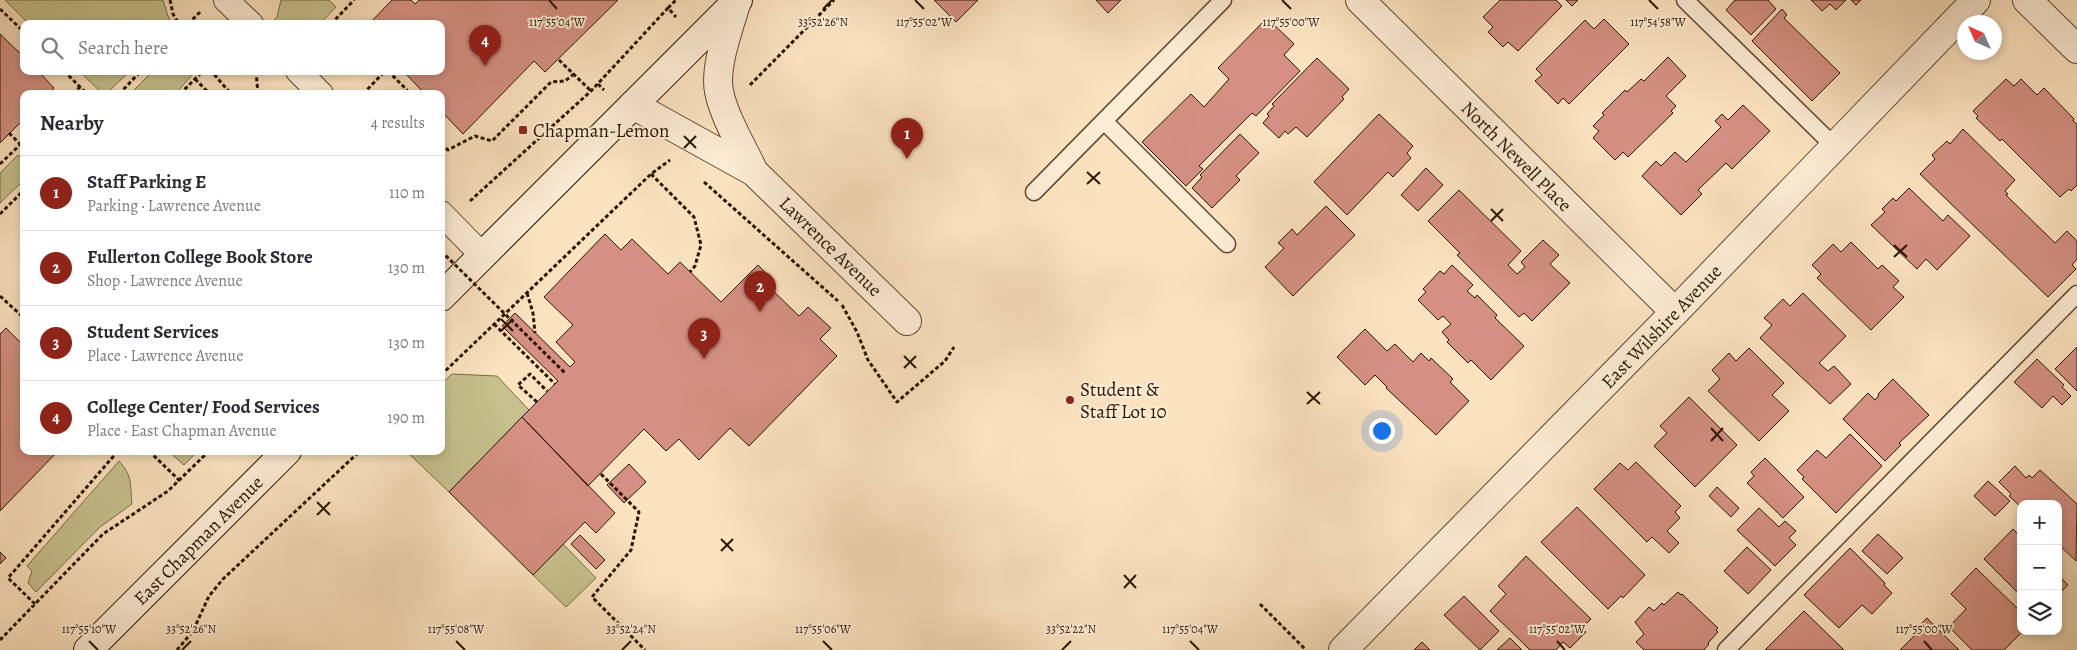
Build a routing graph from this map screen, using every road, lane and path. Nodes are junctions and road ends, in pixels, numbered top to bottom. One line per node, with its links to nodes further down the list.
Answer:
1 (170, 0): 14 (path)
2 (226, 0): 15 (street)
3 (676, 0): 12 (path)
4 (737, 0): 44 (street); 52 (street, Lawrence Avenue)
5 (834, 0): 32 (path)
6 (1223, 0): 45 (lane)
7 (1360, 0): 67 (street, North Newell Place)
8 (1685, 0): 49 (lane)
9 (1976, 0): 49 (street, East Wilshire Avenue)
10 (2027, 0): 18 (street)
11 (351, 1): 16 (path)
12 (668, 8)
13 (0, 9): 17 (path)
14 (177, 20)
15 (246, 20)
16 (334, 20)
17 (20, 28)
18 (2077, 49)
19 (558, 60): 20 (path)
20 (574, 74): 43 (path); 48 (path)
21 (68, 75): 31 (path)
22 (137, 75): 35 (path)
23 (200, 75): 29 (path)
24 (215, 75): 38 (path)
25 (256, 75): 39 (path)
26 (302, 75): 40 (street)
27 (383, 75): 41 (path)
28 (391, 75): 42 (path)
29 (196, 79): 36 (path); 37 (path)
30 (598, 84): 43 (path)
31 (80, 87): 33 (path); 34 (path)
32 (747, 89)
33 (77, 90)
34 (83, 90)
35 (123, 90)
36 (184, 90)
37 (206, 90)
38 (228, 90)
39 (258, 90)
40 (317, 90)
41 (367, 90)
42 (407, 90)
43 (591, 91): 58 (path)
44 (633, 105): 52 (street, Lawrence Avenue); 61 (street)
45 (1104, 121): 55 (lane); 59 (lane)
46 (9, 133): 47 (path)
47 (20, 144): 51 (path)
48 (445, 147)
49 (1835, 147): 67 (street, East Wilshire Avenue)
50 (675, 157): 53 (path)
51 (0, 164)
52 (754, 172): 69 (street, Lawrence Avenue)
53 (651, 174): 62 (path); 64 (path)
54 (697, 176): 72 (path)
55 (1034, 192)
56 (20, 194): 57 (path)
57 (0, 214)
58 (445, 216): 61 (street)
59 (1227, 244)
60 (445, 255): 74 (path, bridge)
61 (483, 256): 63 (street)
62 (690, 272)
63 (445, 293)
64 (527, 293): 70 (path); 71 (path)
65 (2077, 294): 93 (lane)
66 (0, 296): 68 (path)
67 (1675, 312): 92 (street, East Wilshire Avenue)
68 (20, 314)
69 (907, 321)
70 (494, 324): 73 (path); 75 (path)
71 (535, 333)
72 (954, 347)
73 (445, 371)
74 (564, 374)
75 (555, 384)
76 (548, 391): 77 (path)
77 (536, 402)
78 (115, 455): 85 (path)
79 (152, 455): 84 (path)
80 (205, 455): 84 (path)
81 (283, 455): 88 (street, East Chapman Avenue)
82 (356, 455): 89 (path)
83 (601, 474): 90 (path)
84 (180, 480): 85 (path)
85 (35, 604): 87 (path)
86 (1260, 604): 91 (path)
87 (0, 640)
88 (88, 650)
89 (177, 650)
90 (645, 650)
91 (1306, 650)
92 (1343, 650)
93 (1726, 650)

